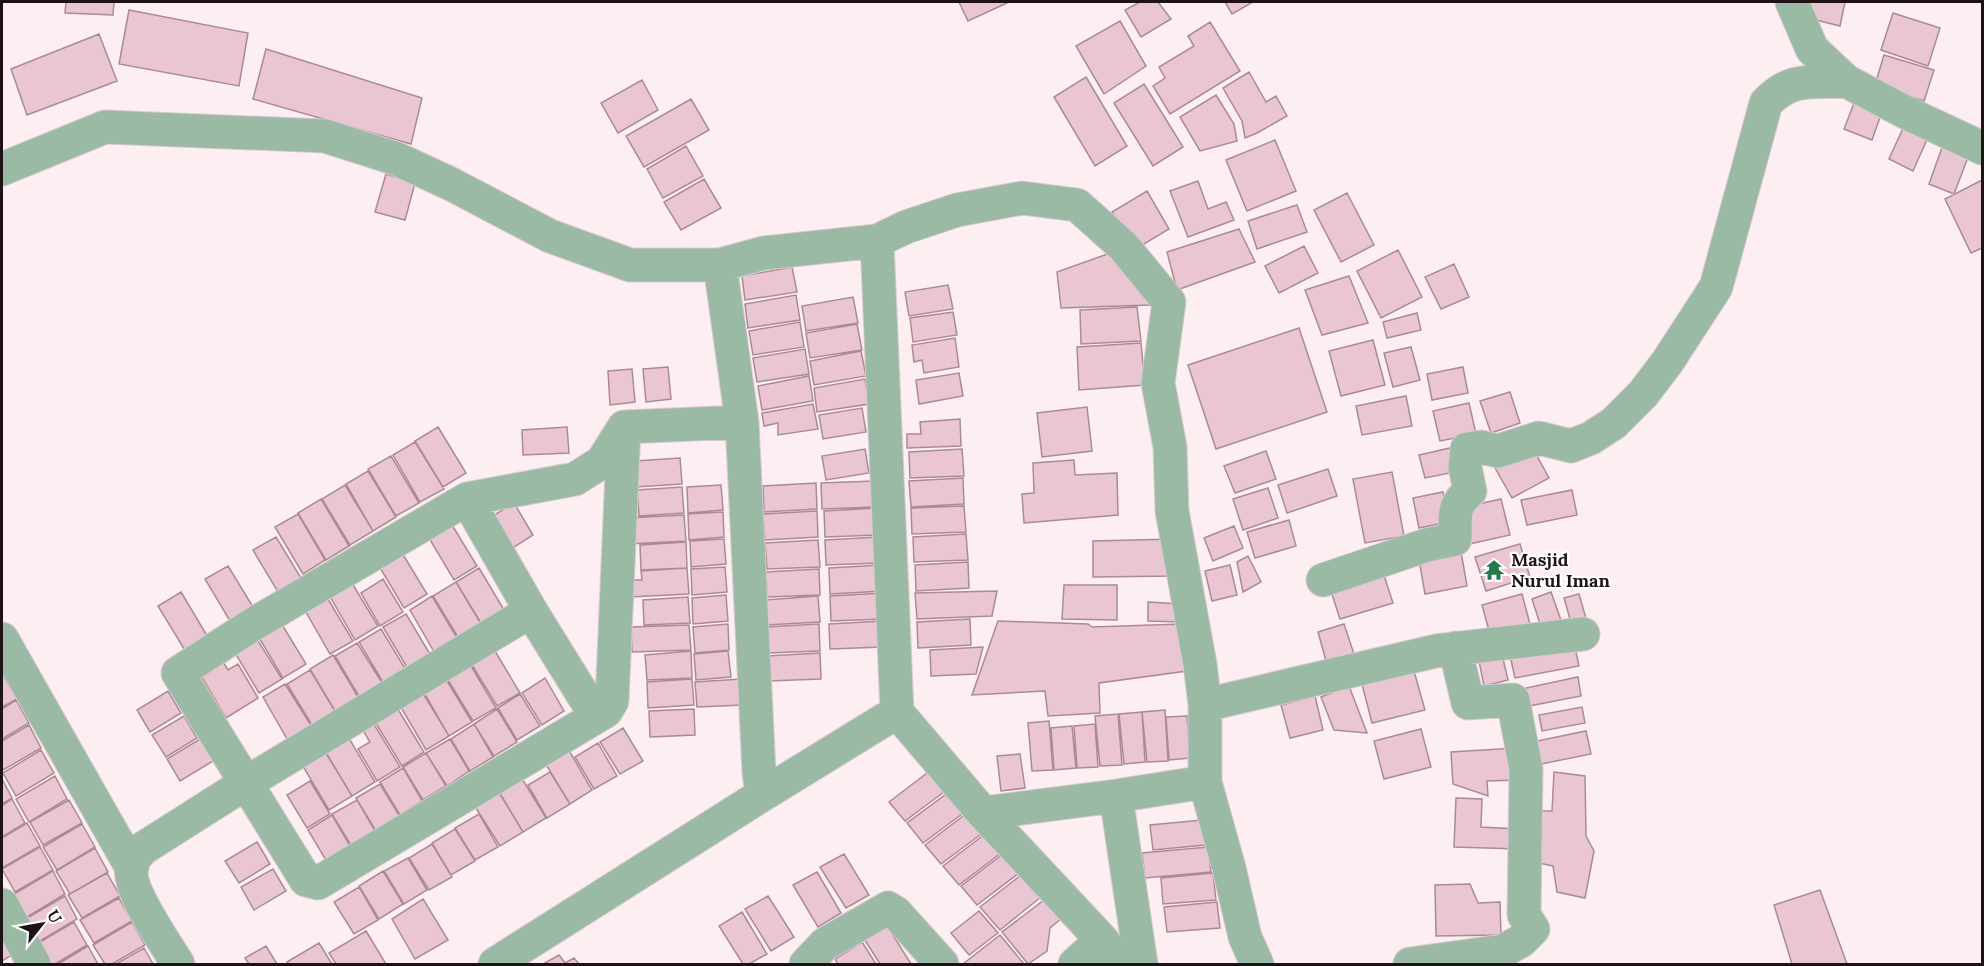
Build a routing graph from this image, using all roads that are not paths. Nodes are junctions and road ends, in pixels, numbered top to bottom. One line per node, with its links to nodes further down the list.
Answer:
1 (1792, 2): 2 (street)
2 (1846, 81): 3 (street); 10 (street)
3 (1983, 148)
4 (2, 169): 6 (street)
5 (877, 241): 6 (street); 15 (street); 16 (street)
6 (720, 265): 7 (street)
7 (742, 422): 8 (street); 20 (street)
8 (624, 427): 9 (street); 17 (street)
9 (467, 499): 11 (street); 19 (street)
10 (1323, 580)
11 (531, 611): 17 (street); 19 (street)
12 (1583, 634): 14 (street)
13 (2, 639): 23 (street)
14 (1455, 648): 15 (street); 34 (street)
15 (1205, 705): 18 (street)
16 (897, 712): 20 (street); 22 (street)
17 (596, 716): 19 (street)
18 (1205, 782): 21 (street); 33 (street)
19 (246, 783): 23 (street)
20 (762, 795): 28 (street)
21 (1116, 796): 22 (street); 32 (street)
22 (983, 813): 25 (street)
23 (132, 868): 27 (street)
24 (2, 905): 26 (street)
25 (1111, 952): 31 (street)
26 (34, 964)
27 (178, 964)
28 (495, 964)
29 (806, 964): 30 (street)
30 (942, 964)
31 (1075, 964)
32 (1141, 964)
33 (1257, 964)
34 (1410, 964)

